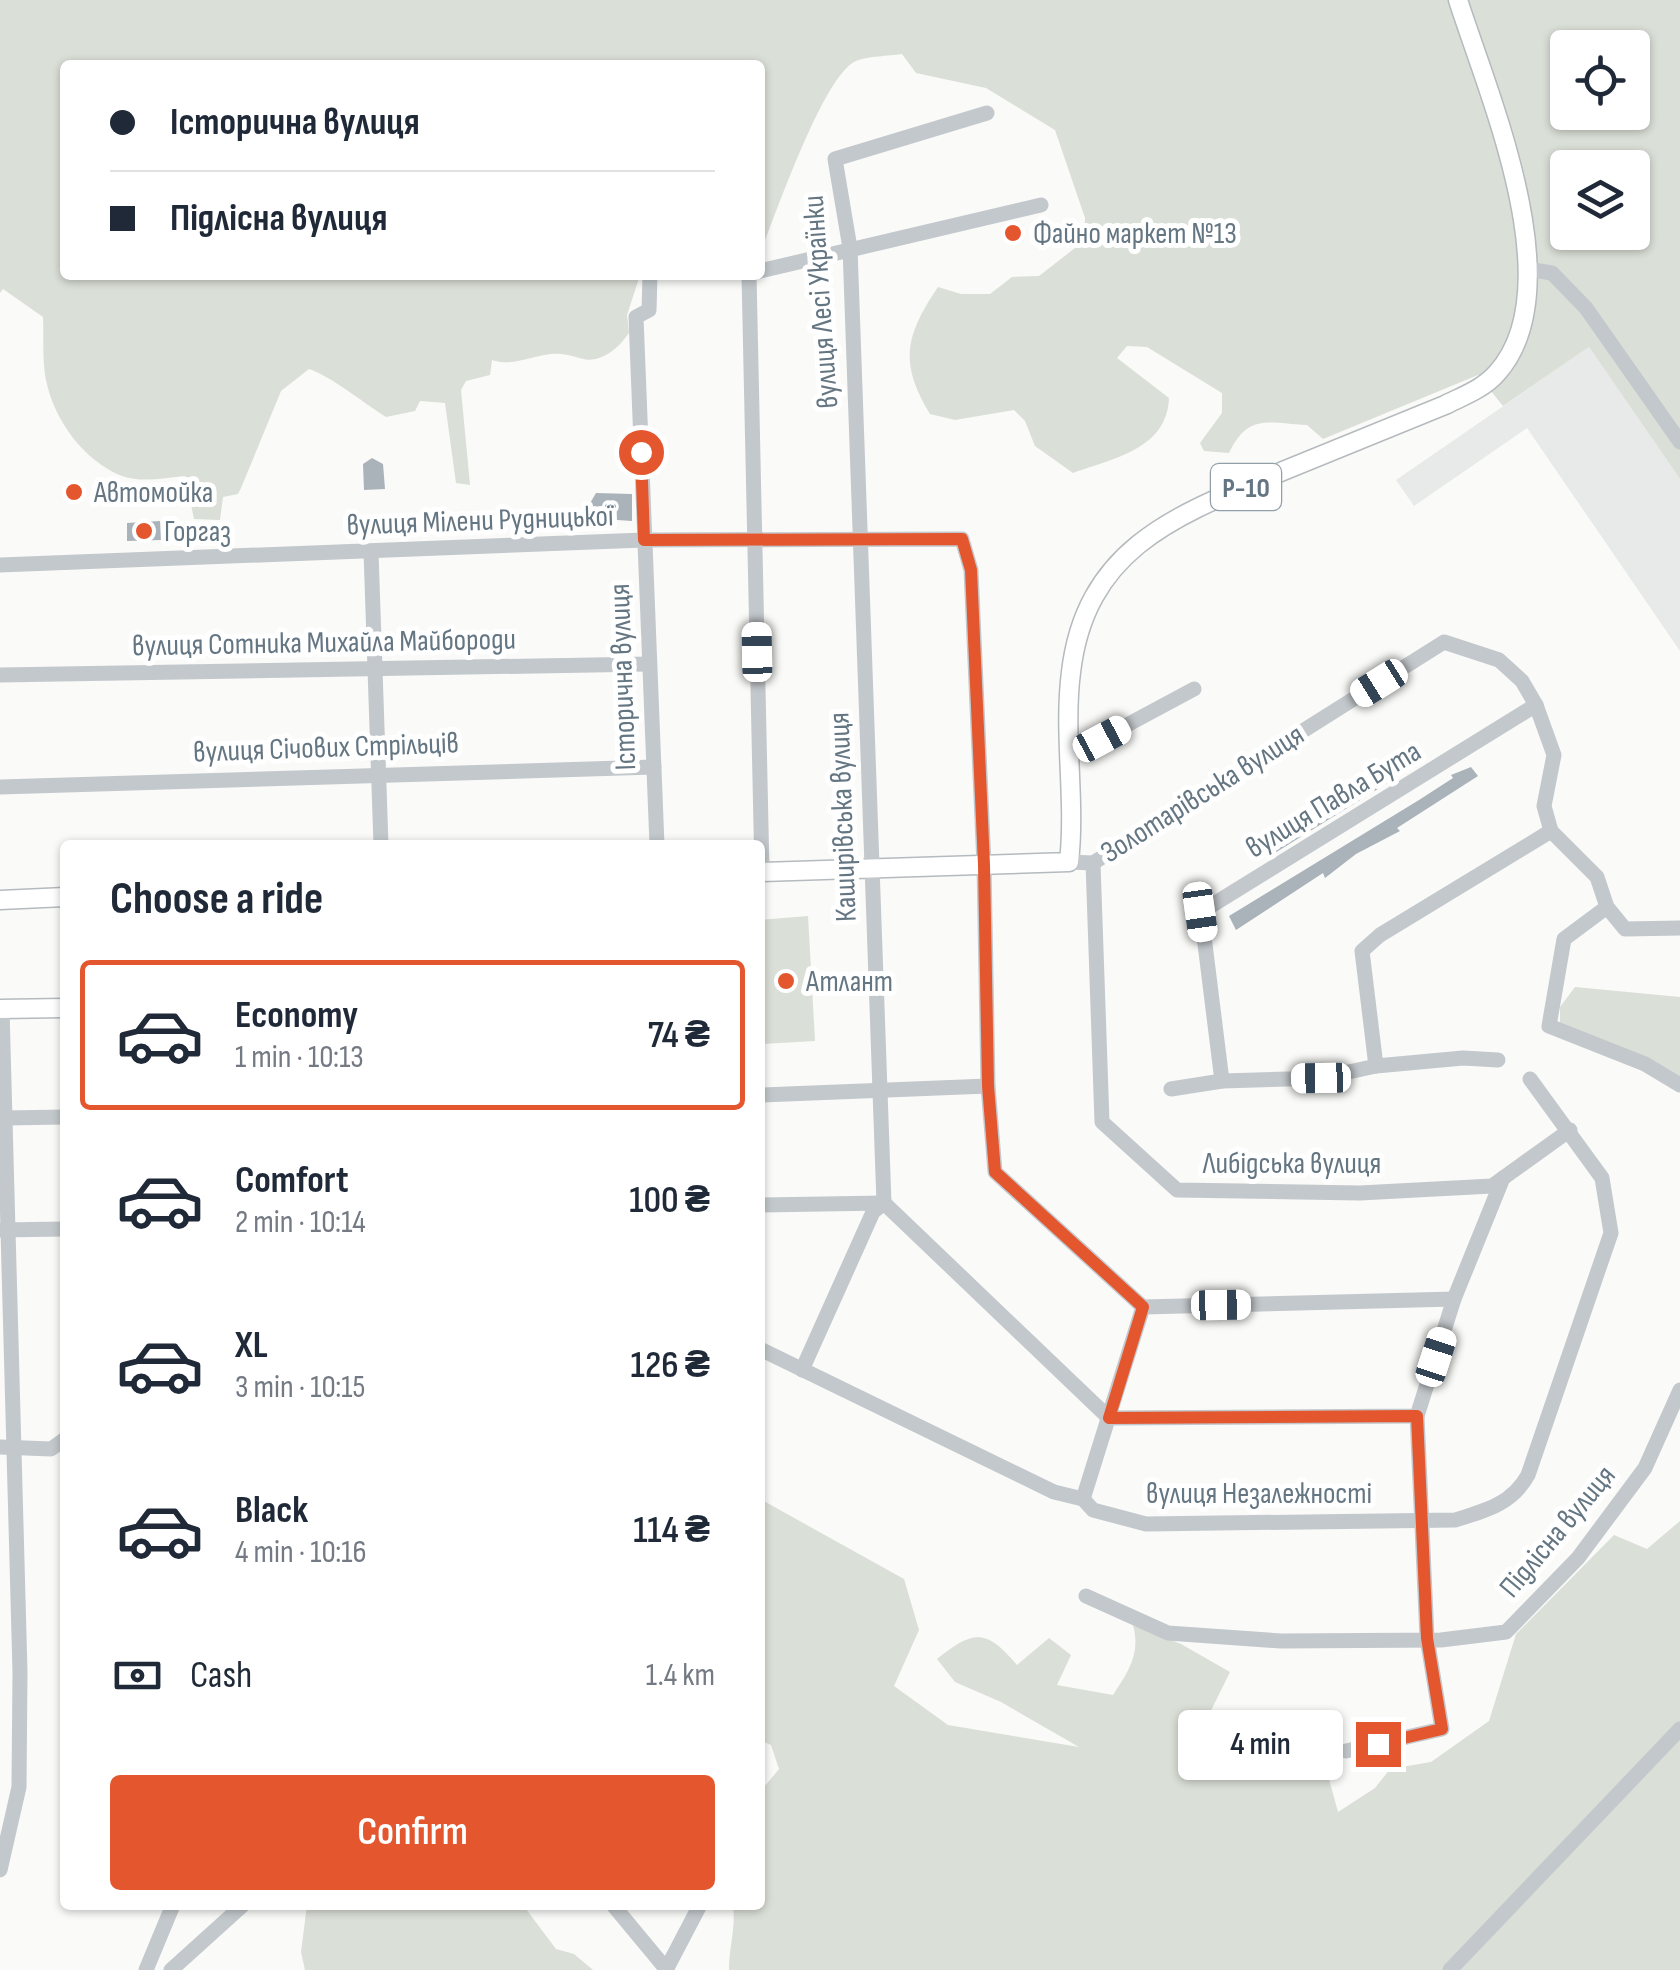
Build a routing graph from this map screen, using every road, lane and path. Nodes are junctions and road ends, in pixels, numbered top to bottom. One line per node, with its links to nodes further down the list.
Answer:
1 (1458, 0): 5 (main road, Р-10)
2 (987, 112): 4 (street, вулиця Лесі Українки)
3 (1041, 206): 4 (street)
4 (850, 248): 6 (street); 11 (street, вулиця Лесі Українки)
5 (1527, 269): 9 (street); 20 (main road, Р-10)
6 (765, 270)
7 (650, 280): 10 (street, Історична вулиця)
8 (749, 280): 12 (street)
9 (1680, 442)
10 (644, 540): 12 (street, вулиця Мілени Рудницької); 13 (street, вулиця Мілени Рудницької); 15 (street, Історична вулиця)
11 (860, 541): 12 (street, вулиця Мілени Рудницької); 30 (street, вулиця Мілени Рудницької); 31 (street, Каширівська вулиця)
12 (754, 542): 27 (street)
13 (371, 552): 14 (street, вулиця Мілени Рудницької); 16 (street)
14 (0, 565)
15 (649, 664): 16 (street, вулиця Сотника Михайла Майбороди); 21 (street, Історична вулиця)
16 (376, 668): 17 (street, вулиця Сотника Михайла Майбороди); 22 (street)
17 (0, 675)
18 (1194, 689): 20 (street)
19 (1536, 705): 24 (street); 29 (street, Золотарівська вулиця); 42 (street, вулиця Павла Бута)
20 (1071, 756): 28 (main road, Р-10)
21 (654, 767): 22 (street, вулиця Січових Стрільців); 26 (street, Історична вулиця)
22 (379, 773): 23 (street, вулиця Січових Стрільців); 25 (street)
23 (0, 786)
24 (1550, 831): 35 (street); 40 (street)
25 (381, 840)
26 (657, 840)
27 (760, 840)
28 (1069, 862): 29 (street, Золотарівська вулиця); 30 (main road, Золотарівська вулиця)
29 (1093, 862): 51 (street, Либідська вулиця)
30 (984, 865): 31 (main road, Золотарівська вулиця); 44 (street)
31 (872, 868): 32 (main road, Золотарівська вулиця); 46 (street, Каширівська вулиця)
32 (765, 872)
33 (60, 897): 34 (main road)
34 (0, 900)
35 (1607, 907): 36 (street); 43 (street)
36 (1680, 928)
37 (60, 1008): 38 (main road)
38 (1, 1009): 49 (street)
39 (1498, 1060): 40 (street)
40 (1376, 1066): 42 (street)
41 (1530, 1079): 50 (street, вулиця Незалежності)
42 (1222, 1081): 45 (street)
43 (1680, 1085)
44 (988, 1086): 46 (street); 57 (street)
45 (1171, 1089)
46 (878, 1090): 47 (street); 52 (street, Каширівська вулиця)
47 (765, 1095)
48 (60, 1117): 49 (street)
49 (4, 1118): 55 (street)
50 (1570, 1130): 51 (street, Либідська вулиця); 66 (street, вулиця Незалежності)
51 (1503, 1178): 56 (street)
52 (884, 1203): 53 (street); 59 (street); 62 (street)
53 (765, 1204)
54 (60, 1229): 55 (street)
55 (4, 1230): 64 (street)
56 (1454, 1299): 57 (street); 61 (street)
57 (1143, 1307): 62 (street)
58 (765, 1352): 59 (street, вулиця Незалежності)
59 (802, 1370): 65 (street, вулиця Незалежності)
60 (1680, 1390): 69 (street, Підлісна вулиця)
61 (1417, 1416): 62 (street); 66 (street)
62 (1109, 1418): 65 (street)
63 (60, 1442): 64 (street)
64 (7, 1447): 67 (street)
65 (1083, 1499): 66 (street, вулиця Незалежності)
66 (1420, 1521): 69 (street)
67 (8, 1559): 71 (street)
68 (1086, 1596): 69 (street, Підлісна вулиця)
69 (1427, 1638): 73 (street)
70 (0, 1672): 71 (street)
71 (20, 1672): 75 (street)
72 (1680, 1729): 84 (street)
73 (1346, 1751)
74 (0, 1784): 75 (street)
75 (19, 1787): 76 (street)
76 (0, 1870)
77 (171, 1910): 81 (street)
78 (237, 1910): 82 (street)
79 (617, 1910): 83 (street)
80 (697, 1910): 83 (street)
81 (146, 1970)
82 (170, 1970)
83 (667, 1970)
84 (1450, 1970)

